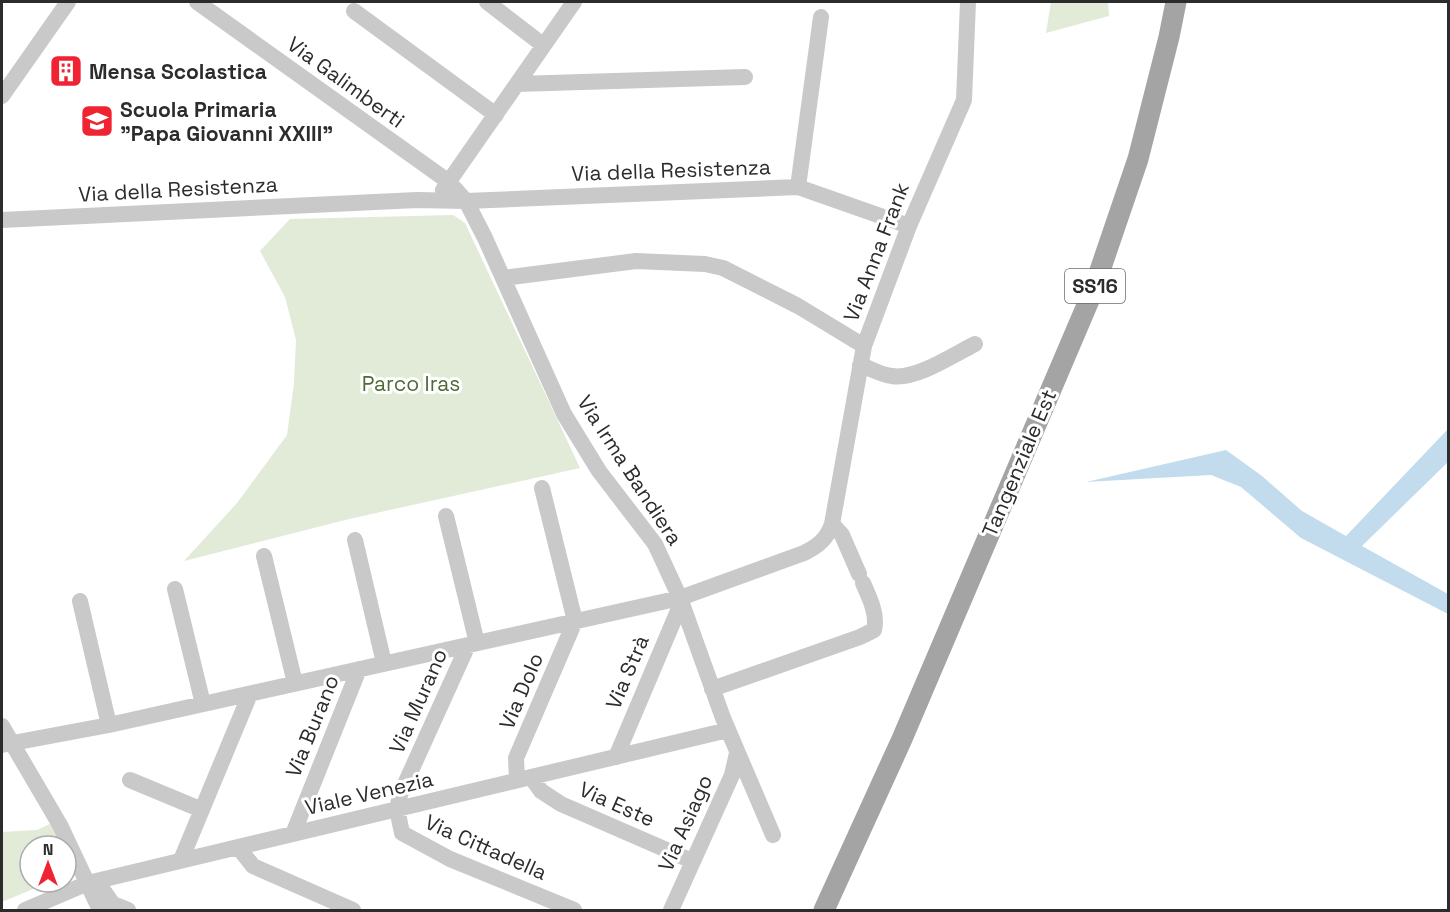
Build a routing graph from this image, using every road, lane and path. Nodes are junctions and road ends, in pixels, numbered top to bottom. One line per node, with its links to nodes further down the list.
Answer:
1 (68, 2): 12 (street)
2 (197, 2): 14 (street, Via Galimberti)
3 (487, 2): 9 (street)
4 (574, 2): 9 (street)
5 (968, 2): 19 (street, Via Anna Frank)
6 (1176, 2): 61 (main road, Tangenziale Est / SS16)
7 (354, 11): 13 (street)
8 (821, 17): 15 (street)
9 (543, 45): 11 (street)
10 (745, 77): 11 (street)
11 (517, 84): 13 (street)
12 (2, 96)
13 (496, 115): 14 (street)
14 (442, 177): 16 (street); 17 (street, Via Galimberti)
15 (798, 187): 17 (street, Via della Resistenza); 19 (street, Via della Resistenza)
16 (423, 200): 17 (street, Via della Resistenza); 18 (street, Via della Resistenza)
17 (466, 201): 20 (street, Via Irma Bandiera)
18 (2, 220)
19 (909, 226): 22 (street, Via Anna Frank)
20 (503, 278): 22 (street); 31 (street, Via Irma Bandiera)
21 (975, 344): 23 (street)
22 (864, 346): 23 (street, Via Anna Frank)
23 (860, 365): 26 (street, Via Anna Frank)
24 (542, 488): 32 (street)
25 (446, 516): 33 (street)
26 (832, 524): 31 (street, Via Anna Frank); 37 (street)
27 (355, 540): 34 (street)
28 (264, 556): 36 (street)
29 (175, 589): 39 (street)
30 (80, 601): 40 (street)
31 (682, 603): 32 (street, Via Anna Frank); 37 (street, Via Irma Bandiera); 45 (street, Via Strà)
32 (575, 621): 33 (street, Via Anna Frank); 46 (street, Via Dolo)
33 (472, 644): 34 (street, Via Anna Frank); 48 (street, Via Murano)
34 (384, 663): 35 (street, Via Anna Frank)
35 (359, 669): 36 (street, Via Anna Frank); 50 (street, Via Burano)
36 (295, 683): 38 (street, Via Anna Frank)
37 (712, 689): 42 (street, Via Irma Bandiera)
38 (250, 694): 39 (street, Via Anna Frank); 49 (street)
39 (203, 704): 40 (street, Via Anna Frank)
40 (109, 725): 43 (street, Via Anna Frank)
41 (2, 726): 43 (street)
42 (728, 730): 44 (street, Via Irma Bandiera); 45 (street, Viale Venezia)
43 (7, 744): 55 (street)
44 (738, 753): 51 (street, Via Irma Bandiera); 54 (street, Via Asiago)
45 (616, 757): 46 (street, Viale Venezia)
46 (524, 779): 48 (street, Viale Venezia); 54 (street, Via Este)
47 (130, 780): 49 (street)
48 (397, 809): 50 (street, Viale Venezia); 59 (street, Via Cittadella)
49 (202, 810): 53 (street)
50 (293, 834): 52 (street, Viale Venezia)
51 (773, 835)
52 (238, 847): 53 (street, Viale Venezia); 58 (street)
53 (181, 860): 55 (street, Viale Venezia)
54 (692, 861): 60 (street, Via Asiago)
55 (88, 883): 56 (street); 57 (street, Viale Venezia)
56 (112, 909)
57 (26, 910)
58 (353, 910)
59 (574, 910)
60 (671, 910)
61 (824, 910)

